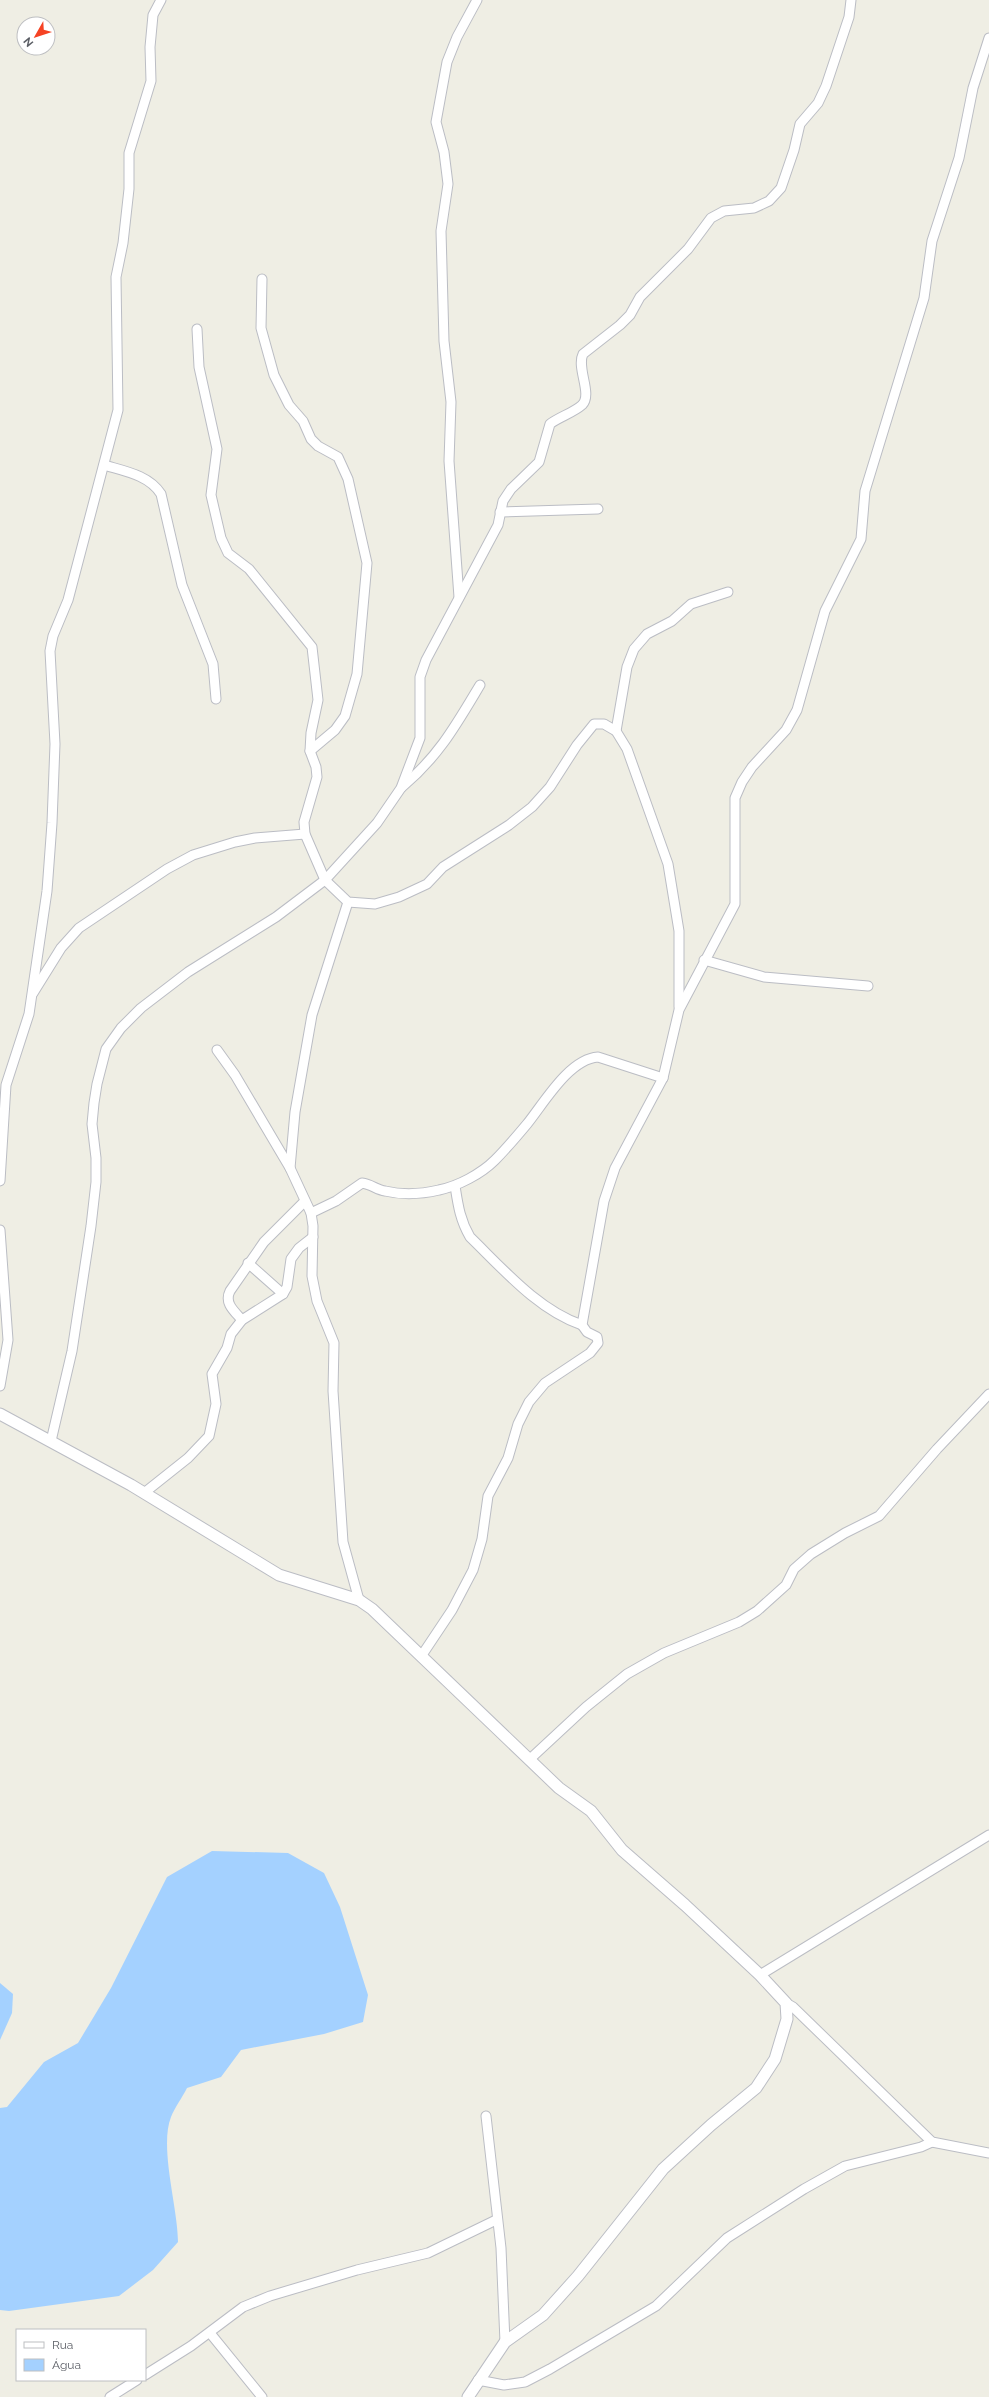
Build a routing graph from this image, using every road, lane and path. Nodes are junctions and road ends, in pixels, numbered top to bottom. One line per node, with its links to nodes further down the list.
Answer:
1 (162, 0): 7 (street)
2 (477, 0): 11 (street)
3 (851, 0): 9 (street)
4 (989, 38): 20 (street)
5 (262, 279): 15 (street)
6 (197, 329): 15 (street)
7 (104, 465): 13 (street); 22 (street)
8 (598, 510): 9 (street)
9 (500, 512): 11 (street)
10 (728, 592): 14 (street)
11 (459, 598): 16 (street)
12 (480, 685): 16 (street)
13 (216, 699)
14 (616, 731): 19 (street); 23 (street)
15 (310, 751): 17 (street)
16 (401, 788): 18 (street)
17 (305, 834): 18 (street); 22 (street)
18 (325, 880): 19 (street); 40 (street)
19 (348, 902): 26 (street)
20 (704, 960): 21 (street); 23 (street)
21 (868, 986)
22 (31, 996): 27 (street)
23 (679, 1010): 25 (street)
24 (217, 1050): 26 (street)
25 (662, 1078): 28 (street); 36 (street)
26 (290, 1168): 29 (street)
27 (0, 1182)
28 (455, 1186): 30 (street); 36 (street)
29 (305, 1201): 30 (street); 33 (street)
30 (311, 1213): 32 (street)
31 (0, 1230): 37 (street)
32 (313, 1237): 34 (street); 42 (street)
33 (248, 1262): 34 (street); 35 (street)
34 (283, 1294): 35 (street)
35 (242, 1320): 41 (street)
36 (582, 1326): 43 (street)
37 (0, 1386)
38 (989, 1394): 44 (street)
39 (0, 1414): 40 (street)
40 (51, 1441): 41 (street)
41 (144, 1493): 42 (street)
42 (359, 1600): 43 (street)
43 (422, 1655): 44 (street)
44 (530, 1759): 46 (street)
45 (989, 1835): 46 (street)
46 (760, 1975): 47 (street)
47 (786, 2003): 49 (street); 53 (street)
48 (486, 2116): 51 (street)
49 (932, 2142): 50 (street); 55 (street)
50 (989, 2153)
51 (496, 2220): 52 (street); 53 (street)
52 (210, 2333): 54 (street); 58 (street)
53 (505, 2342): 55 (street)
54 (146, 2374)
55 (478, 2380): 59 (street)
56 (135, 2381): 57 (street)
57 (110, 2397)
58 (262, 2397)
59 (468, 2397)

